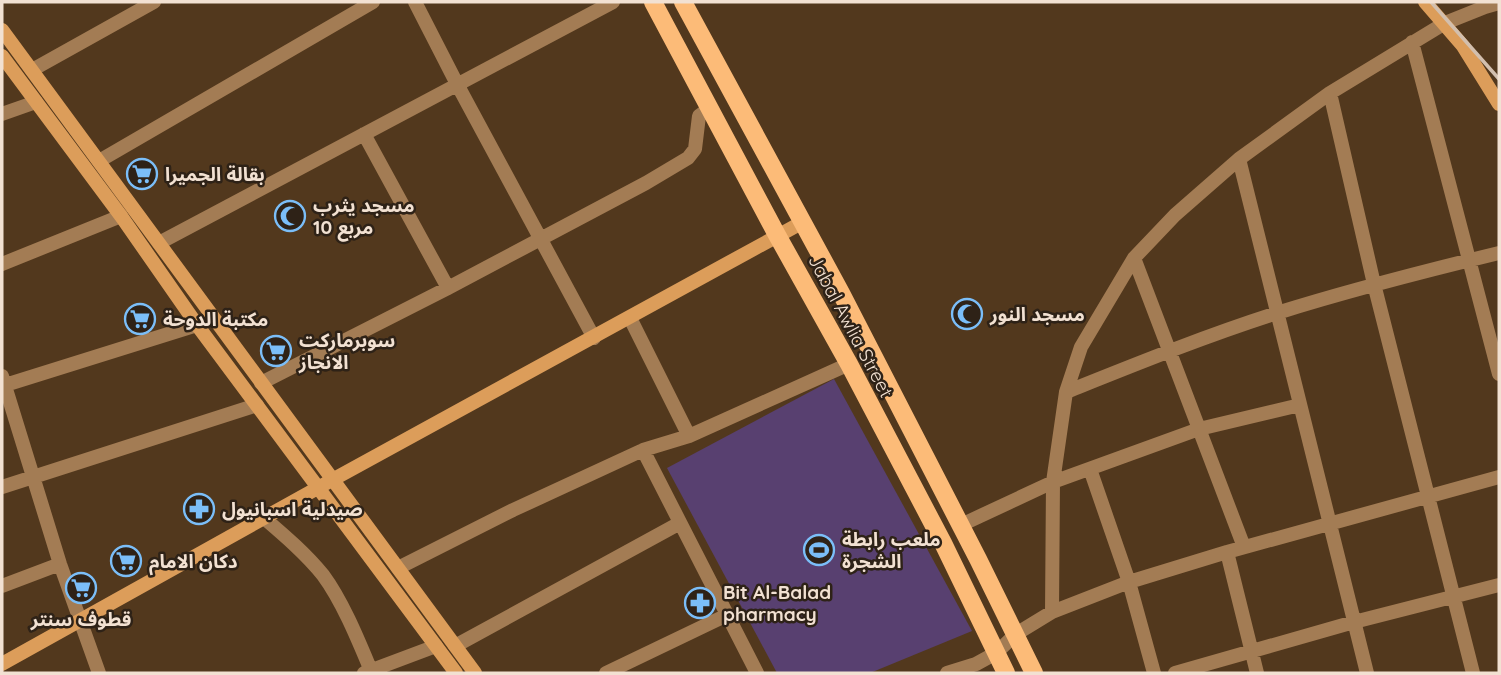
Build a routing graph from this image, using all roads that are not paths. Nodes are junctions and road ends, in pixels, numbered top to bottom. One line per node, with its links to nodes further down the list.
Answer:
1 (373, 2): 22 (street)
2 (415, 2): 14 (street)
3 (612, 2): 14 (street)
4 (653, 2): 18 (main road, Jabal Awlia Street)
5 (683, 2): 24 (main road, Jabal Awlia Street)
6 (1425, 2): 9 (street)
7 (147, 3): 13 (street)
8 (1491, 4): 9 (street)
9 (1445, 23): 11 (street); 17 (street)
10 (2, 30): 13 (street)
11 (1412, 42): 15 (street); 30 (street)
12 (2, 56): 16 (street)
13 (32, 70): 22 (street)
14 (457, 84): 20 (street); 26 (street)
15 (1330, 93): 21 (street); 32 (street)
16 (36, 102): 19 (street); 23 (street)
17 (1499, 104)
18 (710, 108): 25 (main road, Jabal Awlia Street); 26 (street)
19 (2, 114)
20 (364, 134): 27 (street); 33 (street)
21 (1239, 159): 29 (street); 34 (street)
22 (99, 161): 27 (street)
23 (121, 216): 31 (street); 36 (street)
24 (803, 222): 25 (street); 60 (main road, Jabal Awlia Street)
25 (777, 235): 35 (street); 39 (main road, Jabal Awlia Street)
26 (540, 239): 33 (street); 37 (street)
27 (159, 243): 42 (street)
28 (1499, 253): 30 (street)
29 (1134, 258): 38 (street); 43 (street)
30 (1470, 260): 32 (street); 40 (street)
31 (2, 264)
32 (1374, 284): 34 (street); 56 (street)
33 (448, 288): 42 (street)
34 (1276, 313): 38 (street); 45 (street)
35 (630, 318): 37 (street); 47 (street)
36 (197, 325): 41 (street); 44 (street)
37 (594, 338): 52 (street)
38 (1170, 350): 43 (street); 46 (street)
39 (849, 364): 47 (street); 77 (main road, Jabal Awlia Street)
40 (1499, 374)
41 (3, 382): 50 (street)
42 (261, 383): 52 (street)
43 (1066, 392): 53 (street)
44 (257, 405): 50 (street); 55 (street)
45 (1300, 405): 46 (street); 59 (street)
46 (1199, 429): 49 (street); 61 (street)
47 (689, 436): 48 (street)
48 (643, 450): 58 (street); 64 (street)
49 (1090, 469): 53 (street); 65 (street)
50 (34, 477): 54 (street); 63 (street)
51 (1499, 477): 56 (street)
52 (332, 480): 55 (street); 64 (street)
53 (1053, 482): 60 (street); 69 (street)
54 (2, 487)
55 (318, 487): 57 (street); 74 (street)
56 (1430, 496): 59 (street); 68 (street)
57 (264, 518): 71 (street); 79 (street)
58 (680, 523): 70 (street); 75 (street)
59 (1329, 523): 61 (street); 72 (street)
60 (961, 525): 73 (main road, Jabal Awlia Street)
61 (1244, 547): 62 (street)
62 (1227, 552): 65 (street); 76 (street)
63 (61, 564): 67 (street); 71 (street)
64 (398, 568): 75 (street)
65 (1129, 582): 69 (street); 88 (street)
66 (1499, 585): 68 (street)
67 (2, 586)
68 (1454, 597): 72 (street); 92 (street)
69 (1052, 612): 73 (street)
70 (727, 615): 83 (street); 84 (street)
71 (80, 621): 78 (street); 80 (street)
72 (1354, 622): 76 (street); 91 (street)
73 (1017, 634): 77 (street); 87 (main road, Jabal Awlia Street)
74 (436, 646): 79 (street); 81 (street)
75 (455, 646): 82 (street)
76 (1251, 651): 89 (street); 90 (street)
77 (996, 653): 85 (street); 86 (main road, Jabal Awlia Street)
78 (2, 664)
79 (369, 672)
80 (99, 673)
81 (456, 673)
82 (475, 673)
83 (606, 673)
84 (757, 673)
85 (947, 673)
86 (1006, 673)
87 (1034, 673)
88 (1154, 673)
89 (1175, 673)
90 (1257, 673)
91 (1367, 673)
92 (1473, 673)

